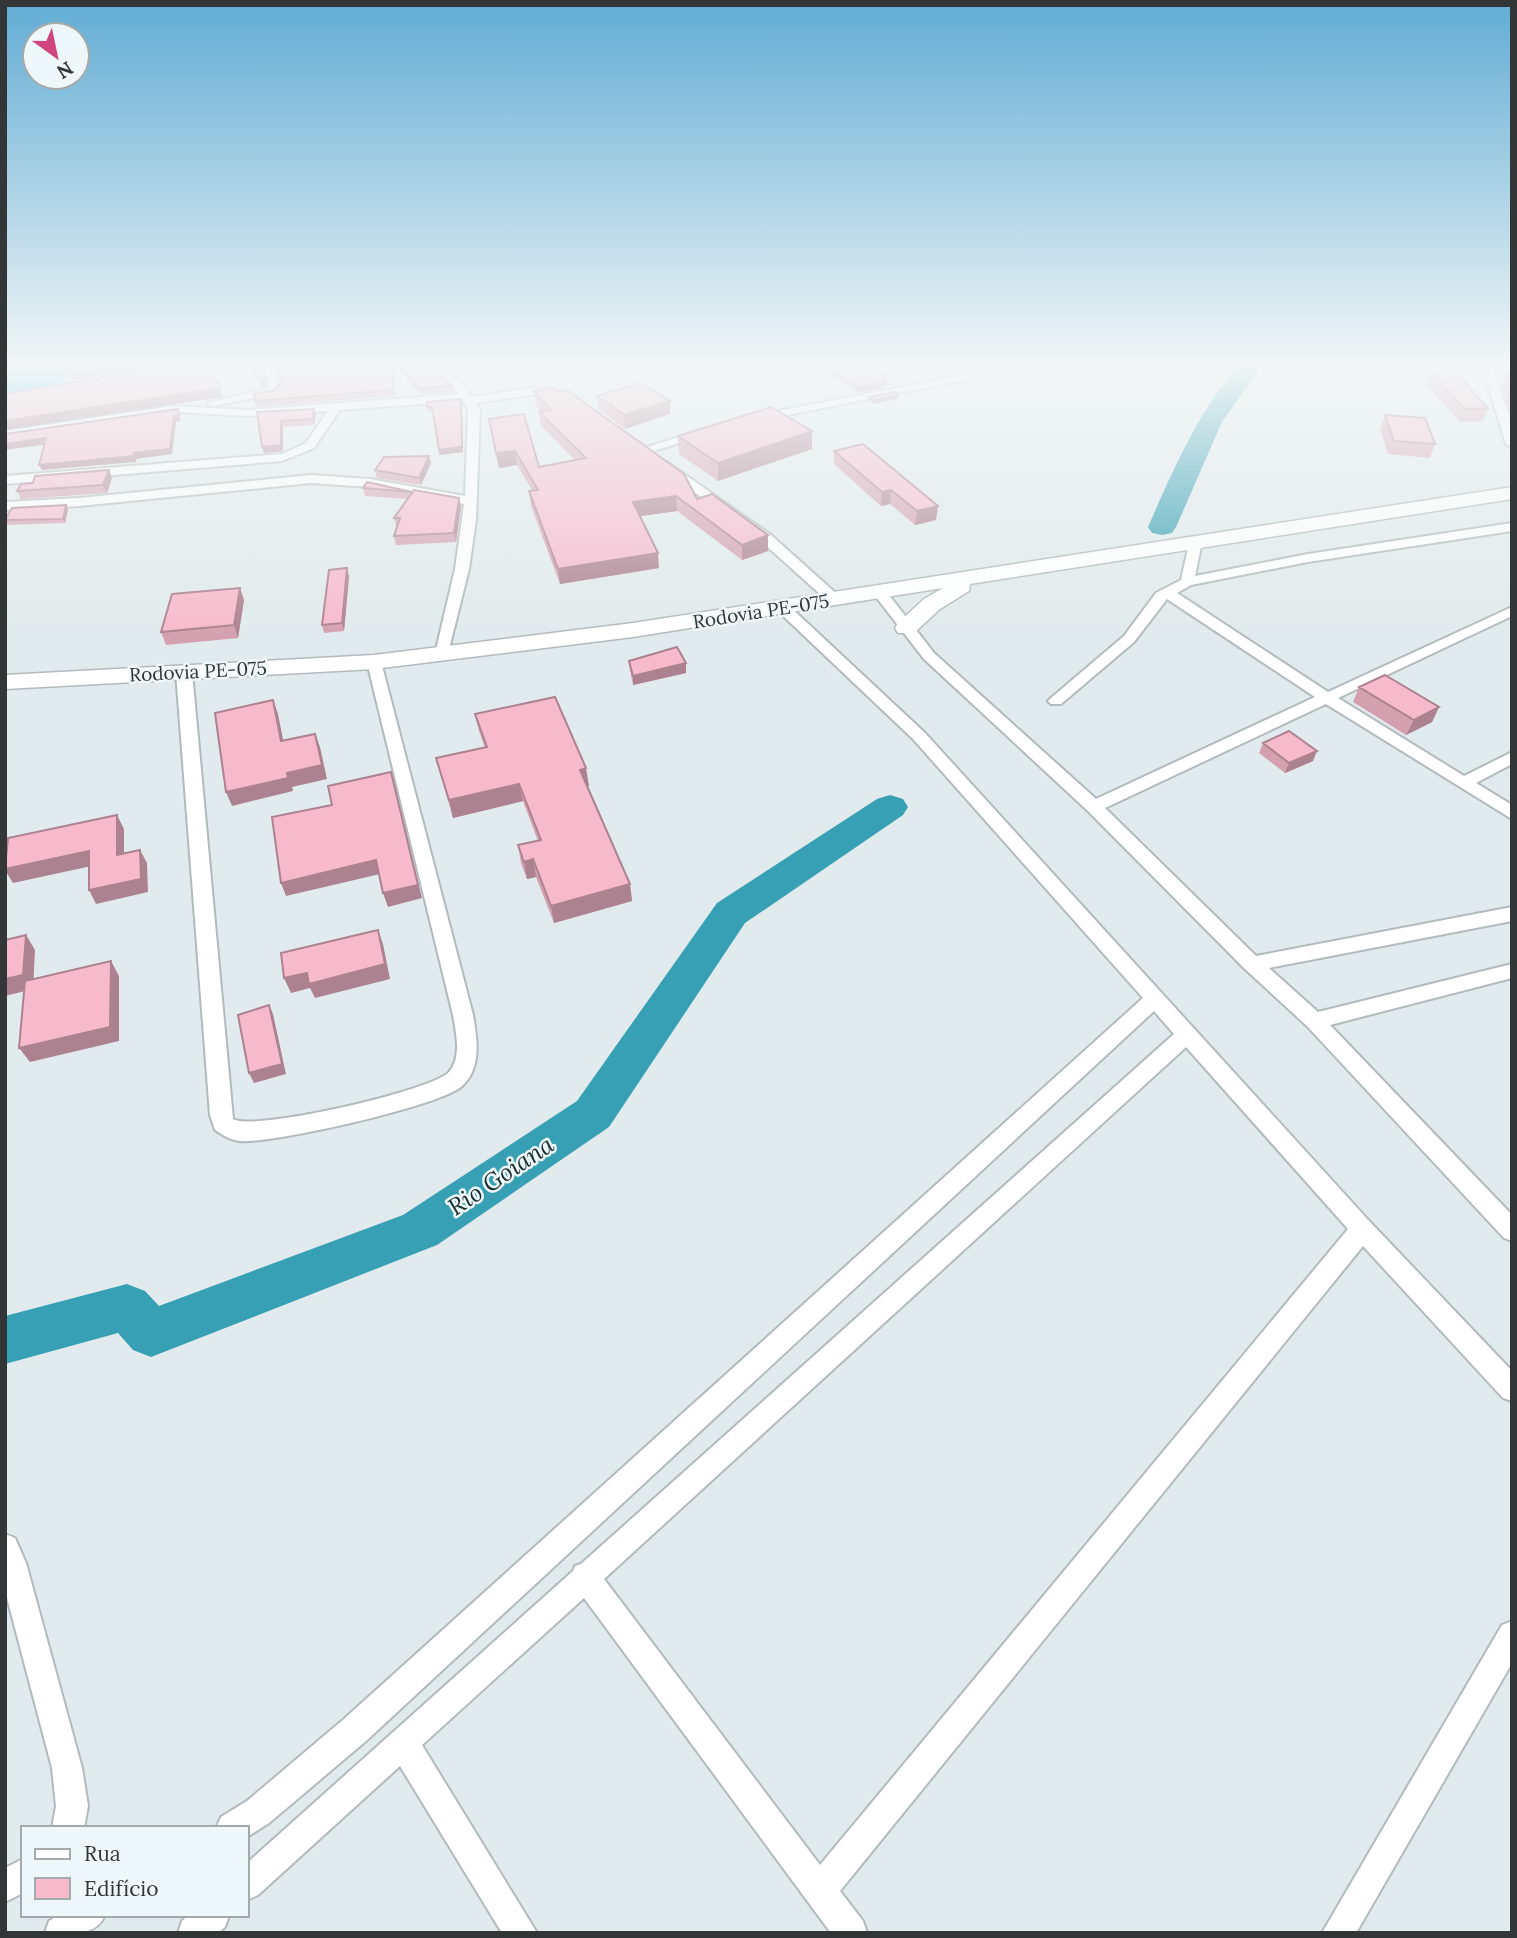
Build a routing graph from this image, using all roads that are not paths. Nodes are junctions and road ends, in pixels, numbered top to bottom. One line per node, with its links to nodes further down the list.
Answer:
1 (287, 456): 4 (street)
2 (472, 456): 6 (street)
3 (652, 456): 14 (street)
4 (5, 480)
5 (1512, 493): 9 (main road, Rodovia PE-075)
6 (471, 501): 7 (street); 18 (street)
7 (5, 506)
8 (1511, 527): 11 (street)
9 (1195, 542): 10 (main road, Rodovia PE-075); 11 (street)
10 (977, 578): 13 (main road, Rodovia PE-075); 17 (main road)
11 (1187, 582): 12 (street)
12 (1166, 592): 22 (street); 23 (street)
13 (880, 593): 14 (main road, Rodovia PE-075); 17 (street)
14 (835, 600): 15 (main road, Rodovia PE-075); 17 (main road)
15 (783, 608): 18 (main road, Rodovia PE-075); 31 (street)
16 (1512, 611): 22 (street)
17 (901, 622): 26 (street)
18 (442, 654): 19 (main road, Rodovia PE-075)
19 (374, 662): 20 (main road, Rodovia PE-075); 20 (street)
20 (184, 672): 21 (main road, Rodovia PE-075)
21 (5, 682)
22 (1327, 698): 25 (street); 26 (street)
23 (1056, 701)
24 (1512, 757): 25 (street)
25 (1465, 782): 27 (street)
26 (1094, 807): 29 (street)
27 (1512, 813)
28 (1512, 914): 29 (street)
29 (1252, 964): 32 (street)
30 (1512, 971): 32 (street)
31 (1155, 999): 33 (street); 42 (street)
32 (1314, 1021): 35 (street)
33 (1187, 1034): 34 (street); 38 (street)
34 (1362, 1229): 36 (street); 46 (street)
35 (1512, 1231)
36 (1512, 1389)
37 (5, 1548): 41 (street)
38 (585, 1576): 40 (street); 46 (street)
39 (1512, 1635): 53 (street)
40 (403, 1742): 44 (street); 51 (street)
41 (68, 1826)
42 (235, 1826)
43 (21, 1876): 45 (street)
44 (248, 1883)
45 (5, 1886)
46 (820, 1890): 52 (street)
47 (86, 1917): 49 (street)
48 (211, 1917): 50 (street)
49 (61, 1933)
50 (194, 1933)
51 (521, 1933)
52 (851, 1933)
53 (1338, 1933)

